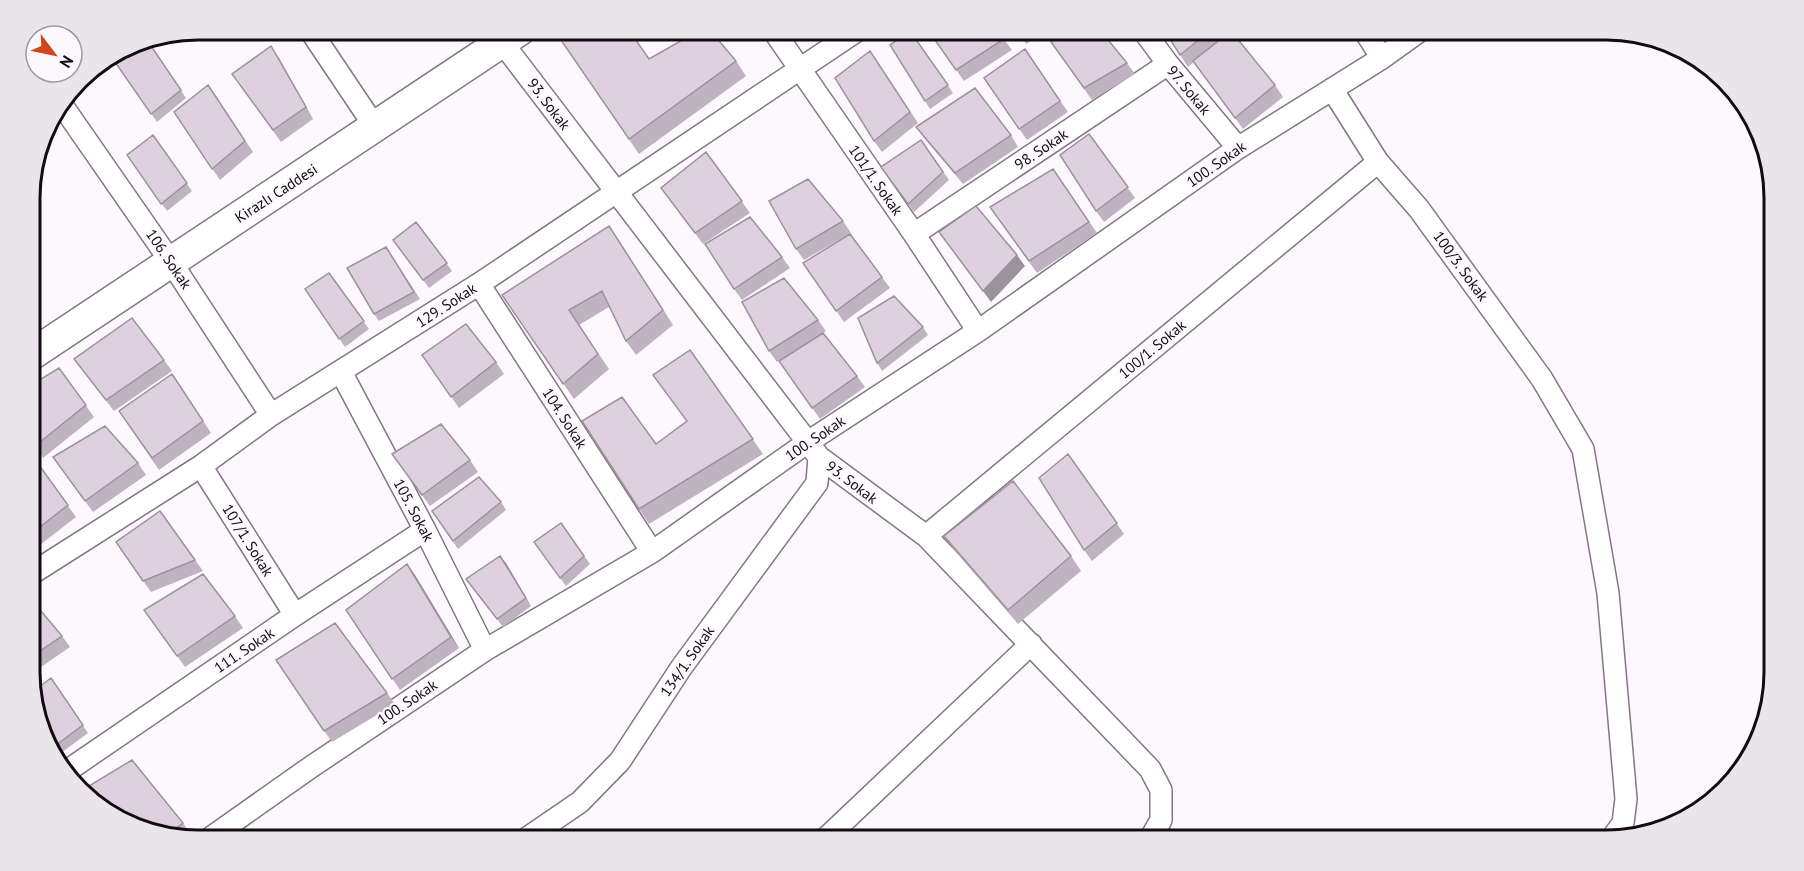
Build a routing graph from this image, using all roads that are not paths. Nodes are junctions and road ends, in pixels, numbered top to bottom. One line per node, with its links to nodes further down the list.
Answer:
1 (317, 40): 14 (street)
2 (505, 40): 14 (main road, Kirazlı Caddesi)
3 (514, 40): 17 (street, 93. Sokak)
4 (780, 40): 11 (street, 101/1. Sokak)
5 (843, 40): 11 (street, 129. Sokak)
6 (1150, 40): 10 (street, 97. Sokak)
7 (1371, 40): 9 (street)
8 (1407, 40): 9 (street, 100. Sokak)
9 (1382, 57): 12 (street, 100. Sokak)
10 (1168, 64): 15 (street, 97. Sokak); 18 (street, 98. Sokak)
11 (799, 69): 17 (street, 129. Sokak); 18 (street, 101/1. Sokak)
12 (1332, 89): 15 (street, 100. Sokak); 16 (street, 100/3. Sokak)
13 (67, 112): 19 (street, 106. Sokak)
14 (375, 127): 19 (main road, Kirazlı Caddesi)
15 (1238, 148): 21 (street, 100. Sokak)
16 (1378, 162): 28 (street, 100/1. Sokak); 39 (street, 100/3. Sokak)
17 (617, 192): 20 (street, 129. Sokak); 25 (street, 93. Sokak)
18 (914, 234): 21 (street, 101/1. Sokak)
19 (171, 262): 22 (main road, Kirazlı Caddesi); 24 (street, 106. Sokak)
20 (479, 284): 23 (street, 129. Sokak); 29 (street, 104. Sokak)
21 (978, 331): 25 (street, 100. Sokak)
22 (41, 349)
23 (341, 372): 24 (street, 129. Sokak); 27 (street, 105. Sokak)
24 (271, 415): 26 (street, 129. Sokak)
25 (814, 450): 28 (street, 93. Sokak); 29 (street, 100. Sokak); 36 (street, 134/1. Sokak)
26 (201, 466): 30 (street, 129. Sokak); 31 (street, 107/1. Sokak)
27 (425, 530): 31 (street, 111. Sokak); 33 (street, 105. Sokak)
28 (926, 537): 32 (street, 93. Sokak)
29 (652, 552): 33 (street, 100. Sokak)
30 (40, 568)
31 (295, 615): 34 (street, 111. Sokak)
32 (1031, 644): 37 (street); 38 (street, 93. Sokak)
33 (485, 650): 35 (street, 100. Sokak)
34 (72, 768)
35 (221, 830)
36 (539, 830)
37 (835, 830)
38 (1155, 830)
39 (1618, 830)

